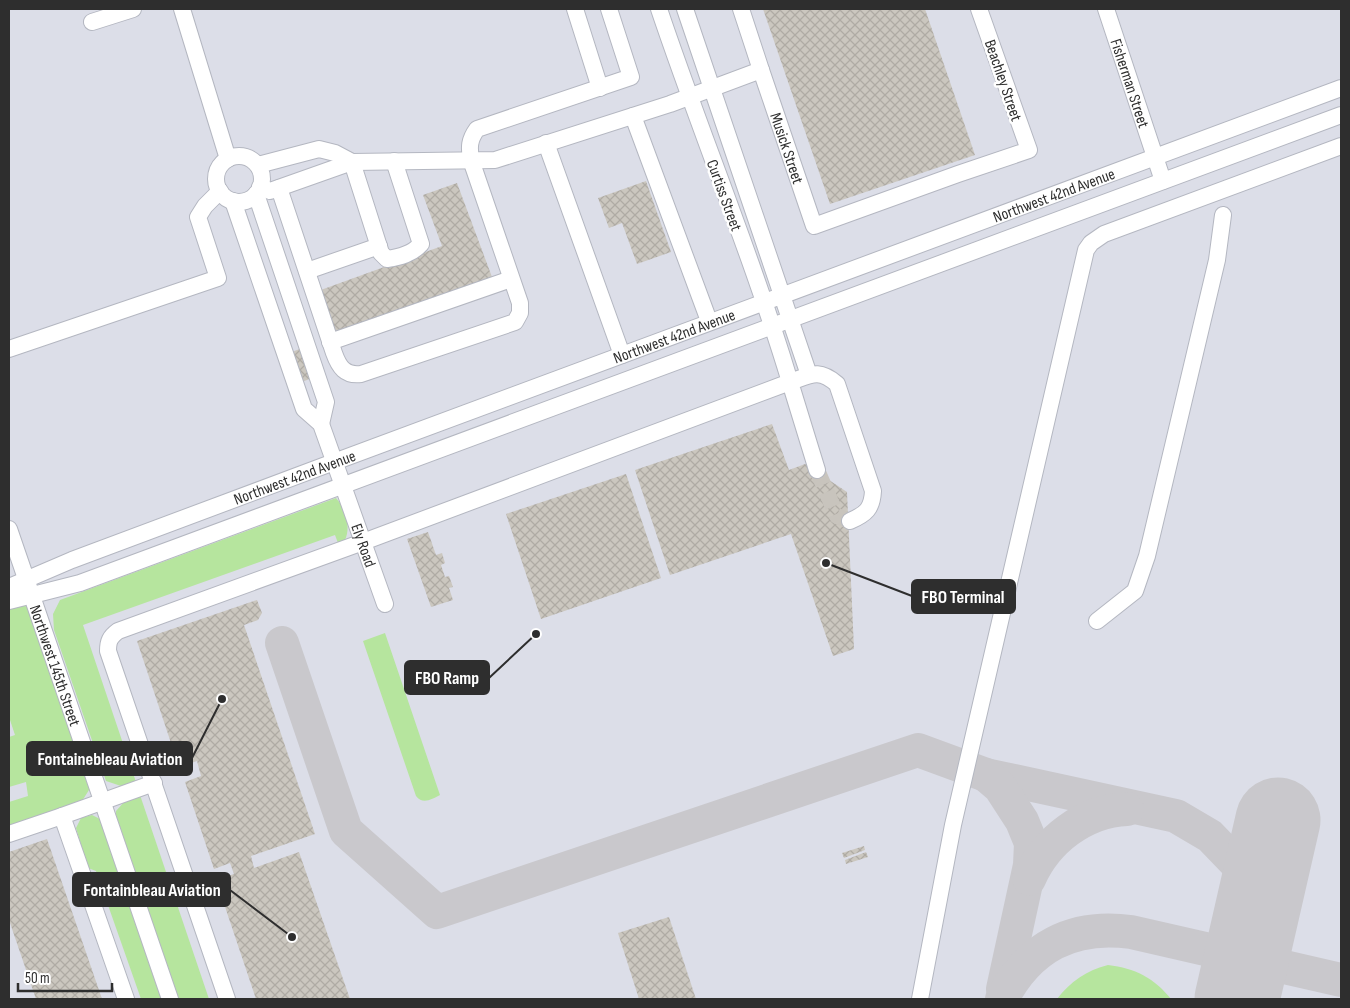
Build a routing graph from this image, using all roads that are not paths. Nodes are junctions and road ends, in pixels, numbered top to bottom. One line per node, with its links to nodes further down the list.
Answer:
1 (107, 9): 2 (street)
2 (133, 9)
3 (182, 9): 22 (street)
4 (575, 9): 12 (street)
5 (609, 9): 12 (street)
6 (659, 9): 15 (street, Curtiss Street)
7 (685, 9): 13 (street, Curtiss Street)
8 (741, 9): 11 (street)
9 (1106, 9): 21 (street, Fisherman Street)
10 (982, 10): 20 (street, Beachley Street)
11 (762, 70): 13 (street); 20 (street, Musick Street)
12 (600, 88): 23 (street)
13 (711, 88): 15 (street); 35 (street, Curtiss Street)
14 (1341, 88): 21 (street, Northwest 42nd Avenue)
15 (689, 97): 17 (street); 36 (street, Curtiss Street)
16 (1341, 115): 27 (street, Northwest 42nd Avenue)
17 (633, 116): 18 (street); 40 (street)
18 (546, 143): 23 (street); 44 (street)
19 (1341, 146): 68 (street)
20 (1029, 150)
21 (1154, 156): 27 (street, Fisherman Street); 35 (street, Northwest 42nd Avenue)
22 (228, 159): 26 (street); 30 (street)
23 (471, 160): 24 (street); 34 (street)
24 (394, 161): 25 (street); 32 (street)
25 (352, 162): 26 (street); 28 (street); 32 (street)
26 (258, 165): 29 (street)
27 (1163, 181): 39 (street, Northwest 42nd Avenue)
28 (280, 188): 29 (street); 33 (street)
29 (258, 191): 30 (street); 37 (street)
30 (227, 196): 38 (street); 43 (street)
31 (1223, 215): 60 (street)
32 (379, 246): 33 (street)
33 (307, 271): 42 (street)
34 (512, 279): 42 (street); 42 (street)
35 (782, 294): 36 (street, Northwest 42nd Avenue); 39 (street, Curtiss Street)
36 (764, 301): 40 (street, Northwest 42nd Avenue); 41 (street, Curtiss Street)
37 (295, 309): 38 (street); 47 (street)
38 (273, 317): 47 (street)
39 (791, 318): 41 (street, Northwest 42nd Avenue); 45 (street, Curtiss Street)
40 (709, 321): 44 (street, Northwest 42nd Avenue)
41 (772, 324): 46 (street, Curtiss Street); 50 (street, Northwest 42nd Avenue)
42 (330, 342)
43 (9, 348)
44 (622, 355): 48 (street, Northwest 42nd Avenue)
45 (809, 375): 46 (street); 52 (street)
46 (790, 382): 49 (street, Curtiss Street); 54 (street)
47 (321, 424): 48 (street, Ely Road)
48 (334, 462): 50 (street, Ely Road); 57 (street, Northwest 42nd Avenue)
49 (817, 470)
50 (342, 486): 54 (street, Ely Road); 57 (street, Northwest 42nd Avenue)
51 (9, 516): 55 (street)
52 (850, 521)
53 (9, 529): 55 (street)
54 (363, 542): 59 (street, Ely Road); 61 (street)
55 (17, 548): 57 (street, Northwest 145th Street)
56 (9, 587): 57 (street, Northwest 42nd Avenue)
57 (30, 587): 58 (street, Northwest 42nd Avenue); 62 (street, Northwest 145th Street)
58 (9, 602)
59 (385, 604)
60 (1097, 621)
61 (154, 783): 62 (street); 67 (street)
62 (103, 801): 63 (street); 66 (street, Northwest 145th Street)
63 (62, 816): 64 (street); 65 (street)
64 (9, 834)
65 (126, 999)
66 (170, 999)
67 (227, 999)
68 (920, 999)

